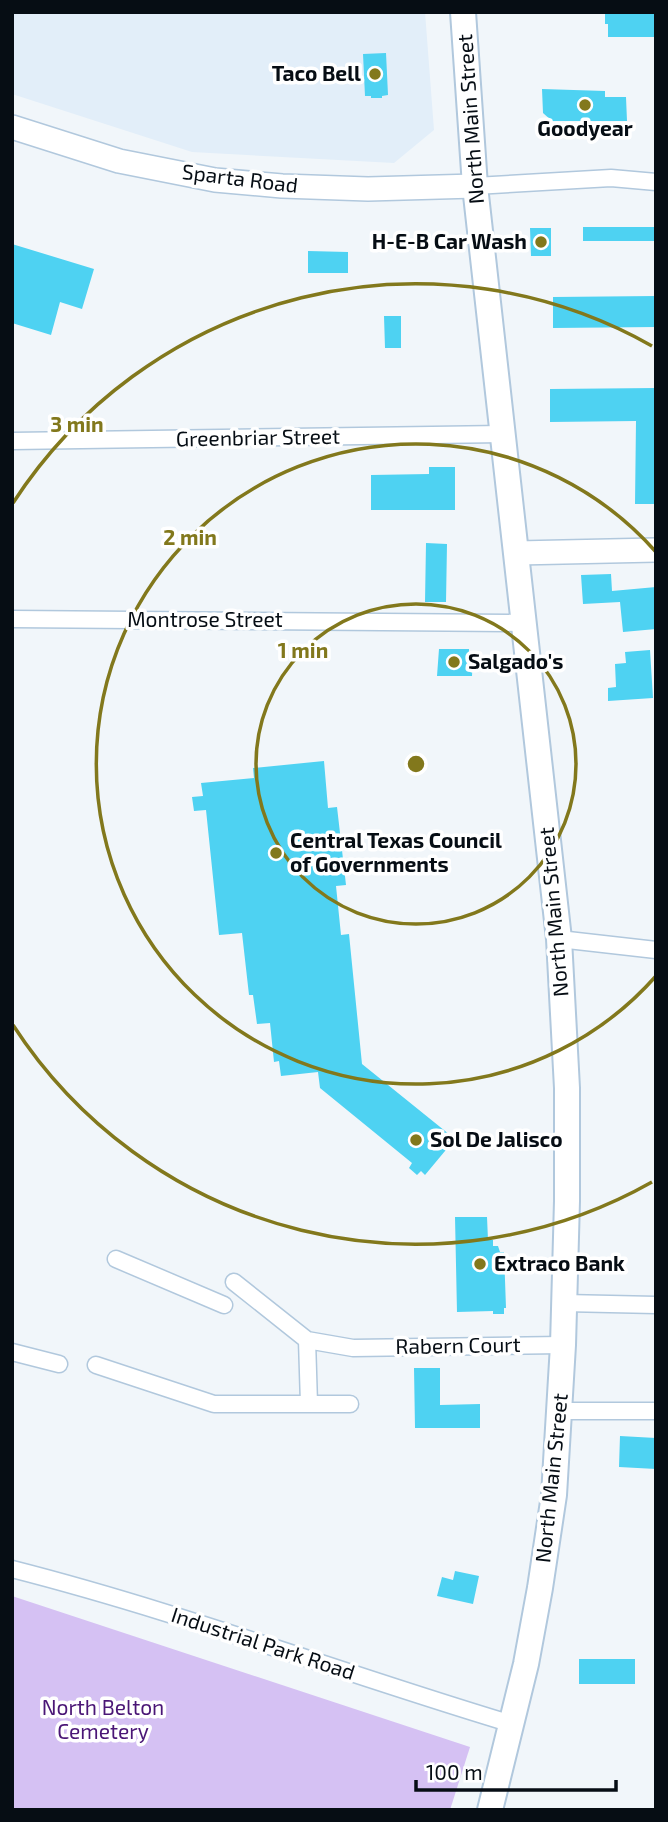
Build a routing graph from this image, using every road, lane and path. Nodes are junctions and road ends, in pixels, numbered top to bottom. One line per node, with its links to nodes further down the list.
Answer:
1 (463, 12): 4 (main road, North Main Street)
2 (12, 127): 4 (street, Sparta Road)
3 (656, 182): 4 (street)
4 (474, 186): 5 (main road, North Main Street)
5 (503, 434): 6 (street, Greenbriar Street); 8 (main road, North Main Street)
6 (12, 441)
7 (656, 550): 8 (street)
8 (517, 552): 10 (main road, North Main Street)
9 (12, 619): 10 (street, Montrose Street)
10 (524, 623): 11 (main road, North Main Street)
11 (559, 939): 12 (street); 15 (main road, North Main Street)
12 (656, 950)
13 (116, 1259): 16 (street)
14 (234, 1282): 18 (street)
15 (564, 1303): 17 (street); 19 (main road, North Main Street)
16 (223, 1305)
17 (656, 1305)
18 (307, 1340): 19 (street, Rabern Court); 23 (street)
19 (563, 1345): 26 (main road, North Main Street)
20 (12, 1352): 21 (street)
21 (59, 1364)
22 (96, 1365): 23 (street)
23 (309, 1404): 24 (street)
24 (350, 1404)
25 (656, 1410): 26 (street)
26 (559, 1411): 28 (main road, North Main Street)
27 (12, 1569): 28 (street, Industrial Park Road)
28 (512, 1724): 29 (main road, North Main Street)
29 (491, 1810)

